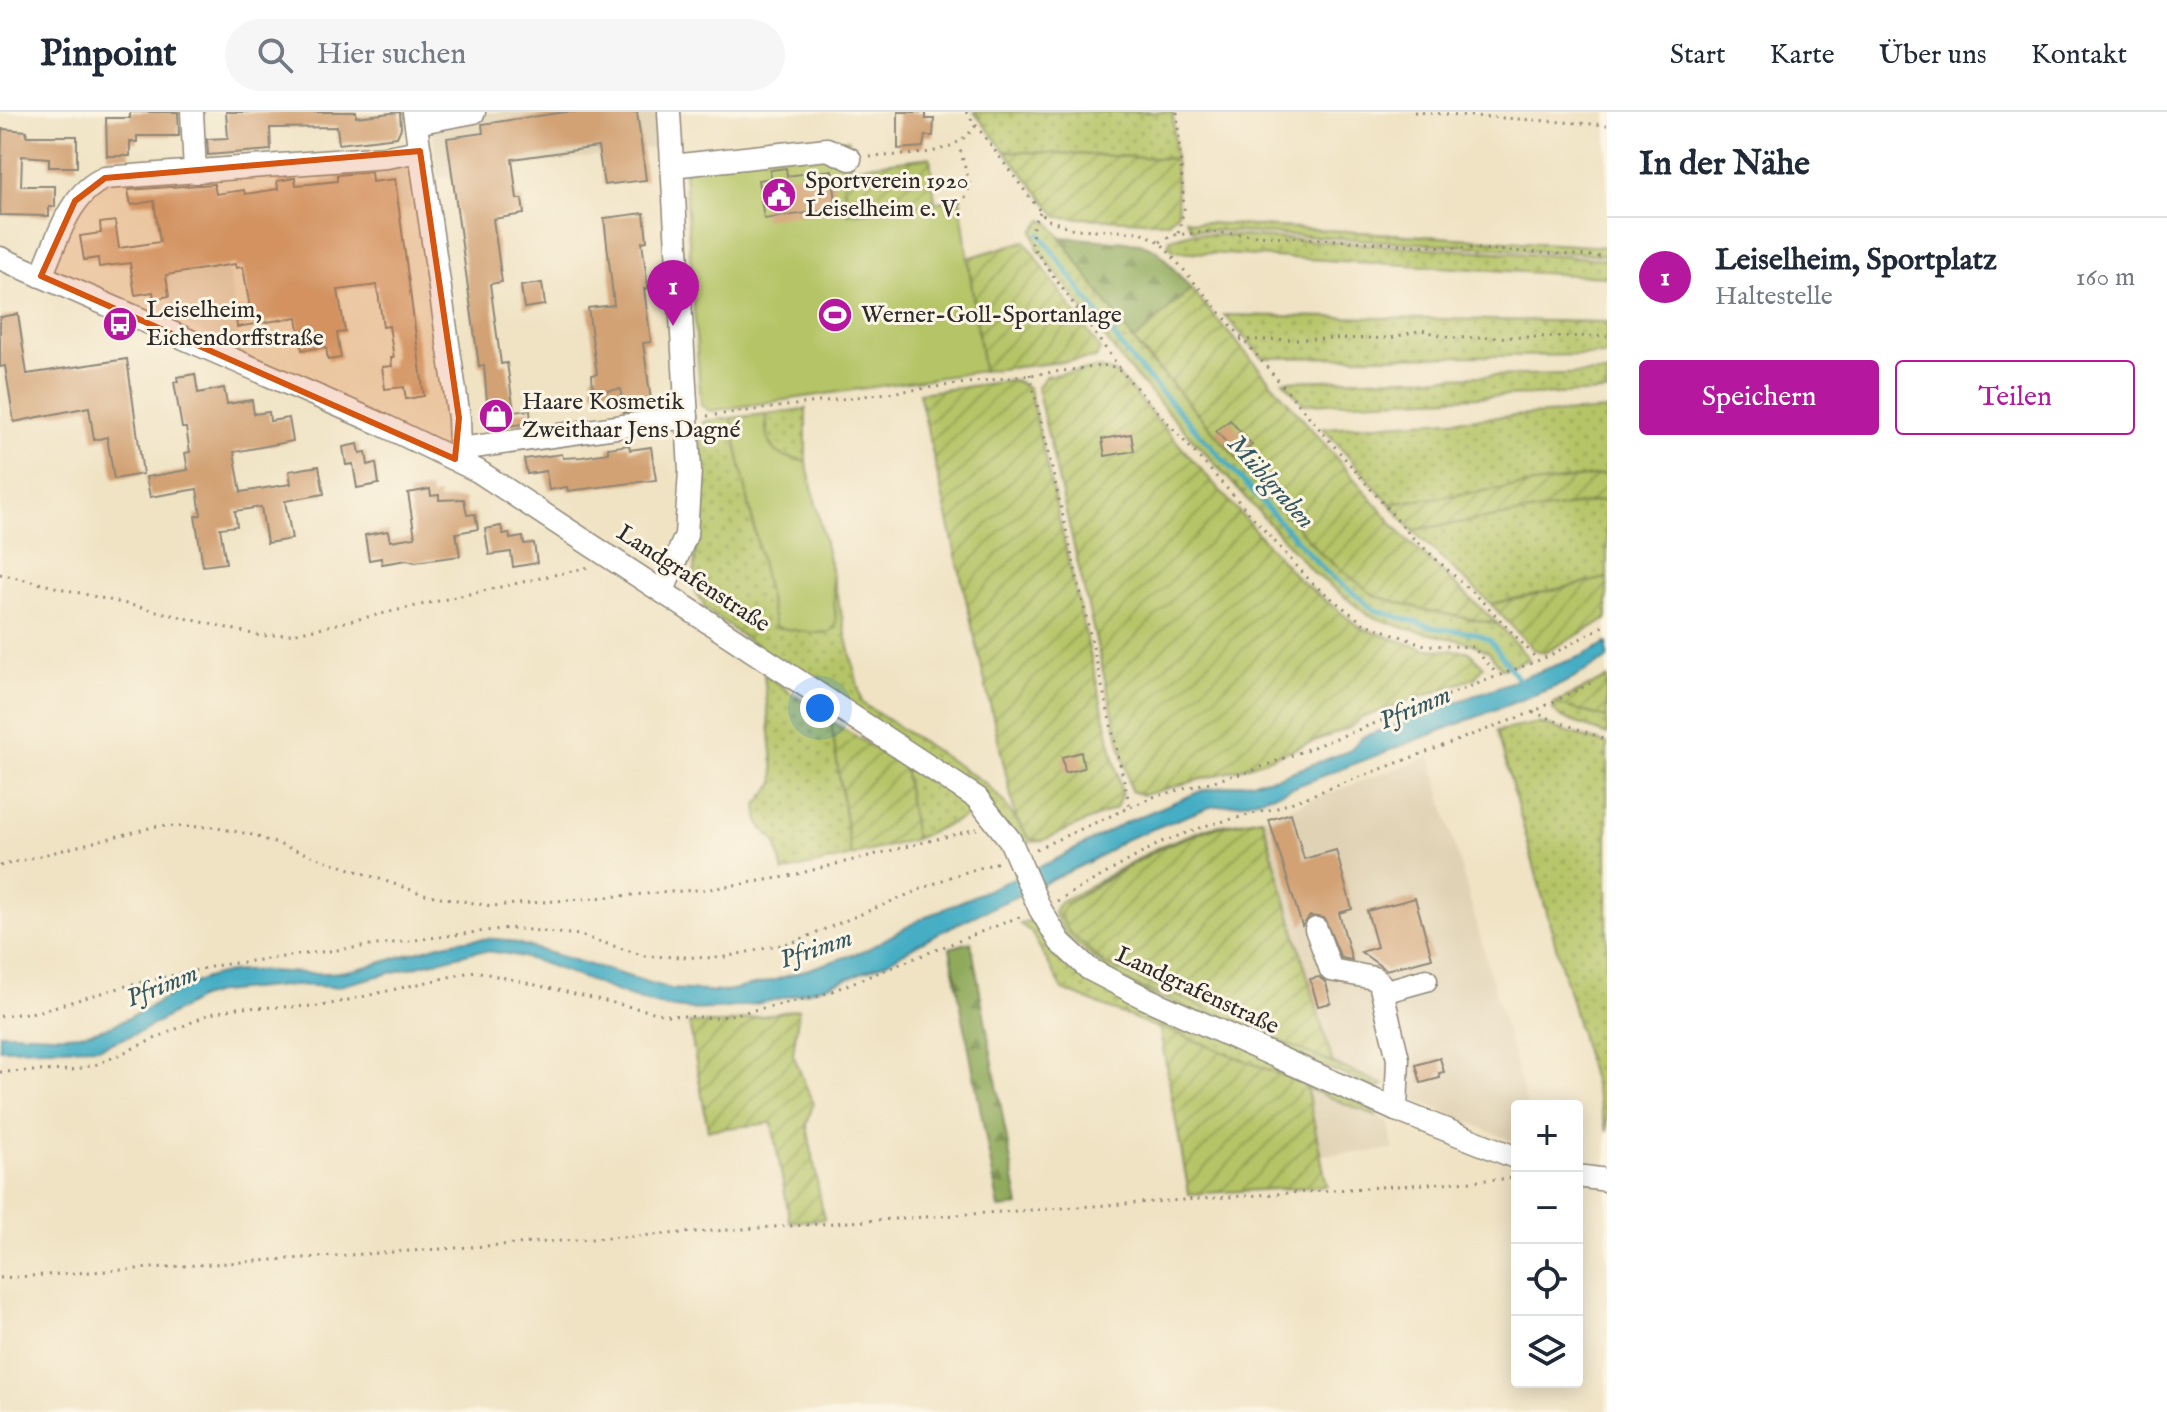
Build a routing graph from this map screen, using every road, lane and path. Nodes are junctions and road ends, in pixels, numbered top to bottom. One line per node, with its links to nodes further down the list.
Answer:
1 (192, 112): 14 (street)
2 (474, 112): 7 (street)
3 (669, 112): 13 (street)
4 (966, 112): 8 (path)
5 (1177, 112): 17 (path)
6 (1414, 112): 9 (path)
7 (415, 118): 11 (street)
8 (976, 125): 10 (path); 16 (path)
9 (1607, 125)
10 (959, 145): 12 (path); 15 (path)
11 (420, 151): 14 (street); 27 (street)
12 (850, 159): 13 (street)
13 (672, 166): 26 (street)
14 (195, 172): 21 (street)
15 (954, 210)
16 (1040, 212): 18 (path); 24 (path)
17 (1178, 234): 18 (path); 19 (path)
18 (1160, 242): 23 (path)
19 (1607, 257)
20 (0, 258): 21 (street, Landgrafenstraße)
21 (41, 276): 27 (street, Landgrafenstraße)
22 (1607, 336): 23 (path)
23 (1240, 340): 32 (path)
24 (1122, 372): 25 (path); 33 (path)
25 (1030, 374): 26 (path); 37 (path)
26 (687, 417): 27 (street); 30 (street)
27 (458, 454): 28 (street, Landgrafenstraße)
28 (606, 554): 29 (path); 30 (street, Landgrafenstraße)
29 (0, 574)
30 (663, 591): 38 (street, Landgrafenstraße)
31 (1607, 624): 32 (path)
32 (1536, 658): 33 (path)
33 (1498, 675): 37 (path)
34 (1595, 681): 35 (path)
35 (1533, 712): 36 (path); 41 (path)
36 (1605, 741)
37 (1130, 807): 39 (path)
38 (1000, 823): 39 (street, Landgrafenstraße); 40 (path)
39 (1020, 860): 41 (street, Landgrafenstraße); 45 (path)
40 (0, 866)
41 (1038, 905): 46 (path); 47 (street, Landgrafenstraße)
42 (1316, 929): 44 (street)
43 (1426, 980): 44 (street)
44 (1383, 992): 47 (street)
45 (0, 1016)
46 (0, 1072)
47 (1396, 1110): 48 (street, Landgrafenstraße)
48 (1511, 1156)
49 (1583, 1177): 51 (street)
50 (1511, 1178): 52 (path)
51 (1607, 1180)
52 (0, 1278)

